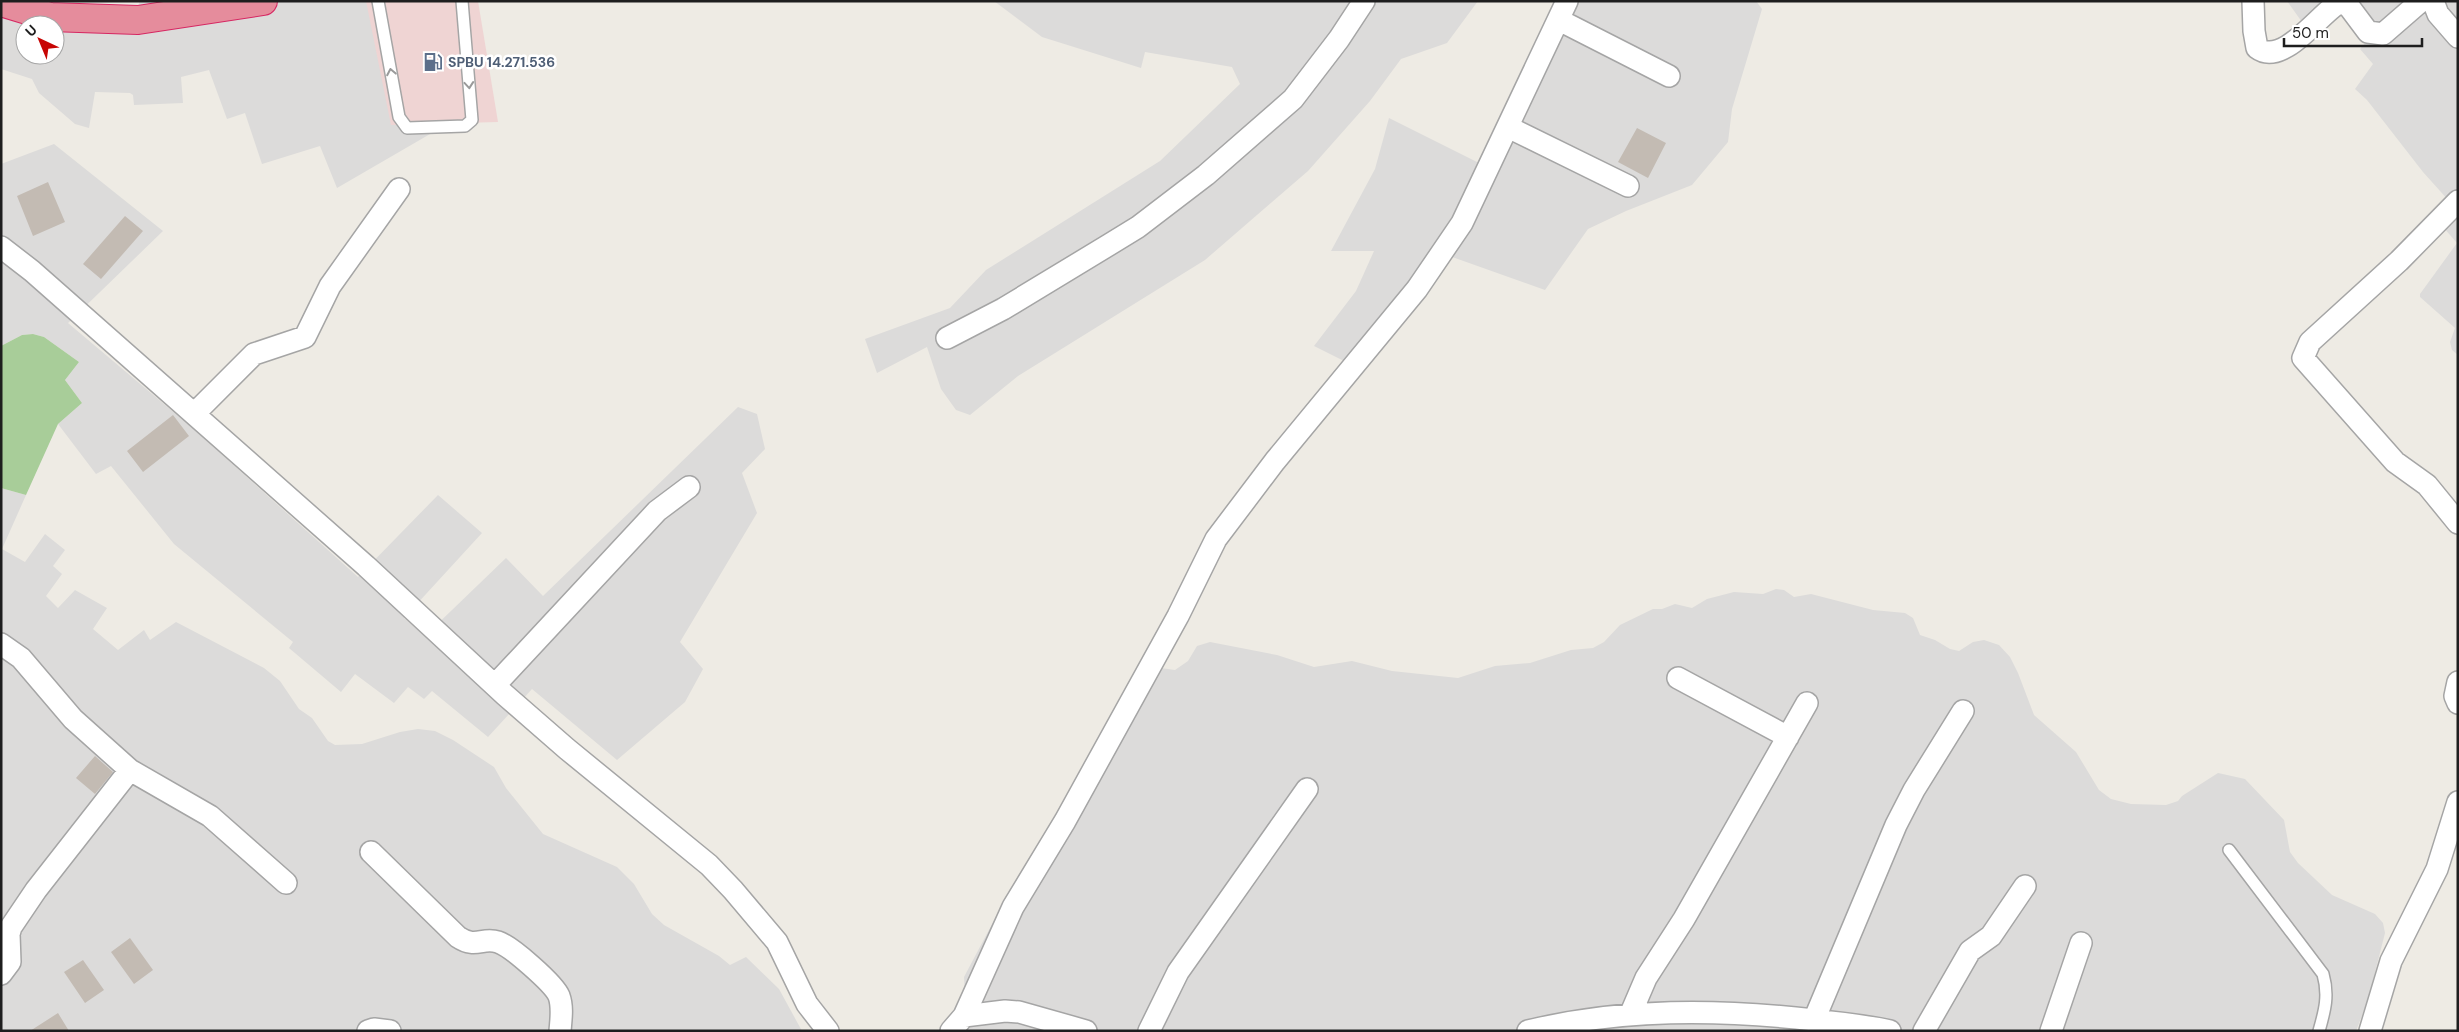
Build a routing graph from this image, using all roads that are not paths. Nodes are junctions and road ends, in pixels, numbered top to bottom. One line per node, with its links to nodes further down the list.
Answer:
1 (263, 1): 8 (highway)
2 (378, 1): 3 (lane, one-way to 2)
3 (462, 1)
4 (1364, 1): 17 (street)
5 (2253, 1): 6 (street)
6 (2422, 1)
7 (2434, 1): 10 (street)
8 (1, 2)
9 (1563, 11): 11 (street); 12 (street)
10 (2458, 37)
11 (1669, 76)
12 (1508, 127): 13 (street); 41 (street)
13 (1628, 186)
14 (399, 189): 18 (street)
15 (2458, 201): 20 (street)
16 (1, 248): 18 (street)
17 (947, 338)
18 (194, 414): 24 (street)
19 (689, 487): 24 (street)
20 (2458, 524)
21 (1, 644): 29 (street)
22 (1678, 678): 28 (street)
23 (2458, 682): 26 (street)
24 (495, 685): 38 (street)
25 (1807, 703): 28 (street)
26 (2458, 703)
27 (1963, 711): 40 (street)
28 (1788, 738): 39 (street)
29 (130, 770): 34 (street); 37 (street)
30 (1307, 789): 49 (street)
31 (2458, 802): 55 (street)
32 (2229, 850): 54 (lane)
33 (371, 852): 45 (street)
34 (286, 883)
35 (2025, 886): 52 (street)
36 (2081, 943): 53 (street)
37 (1, 974)
38 (807, 1004): 46 (street); 47 (street)
39 (1631, 1013): 40 (street); 42 (street)
40 (1814, 1020): 51 (street)
41 (957, 1023): 48 (street)
42 (1596, 1024): 50 (street)
43 (368, 1031): 44 (street)
44 (390, 1031)
45 (560, 1031)
46 (814, 1031)
47 (828, 1031)
48 (1086, 1031)
49 (1149, 1031)
50 (1528, 1031)
51 (1890, 1031)
52 (1924, 1031)
53 (2051, 1031)
54 (2319, 1031)
55 (2370, 1031)

